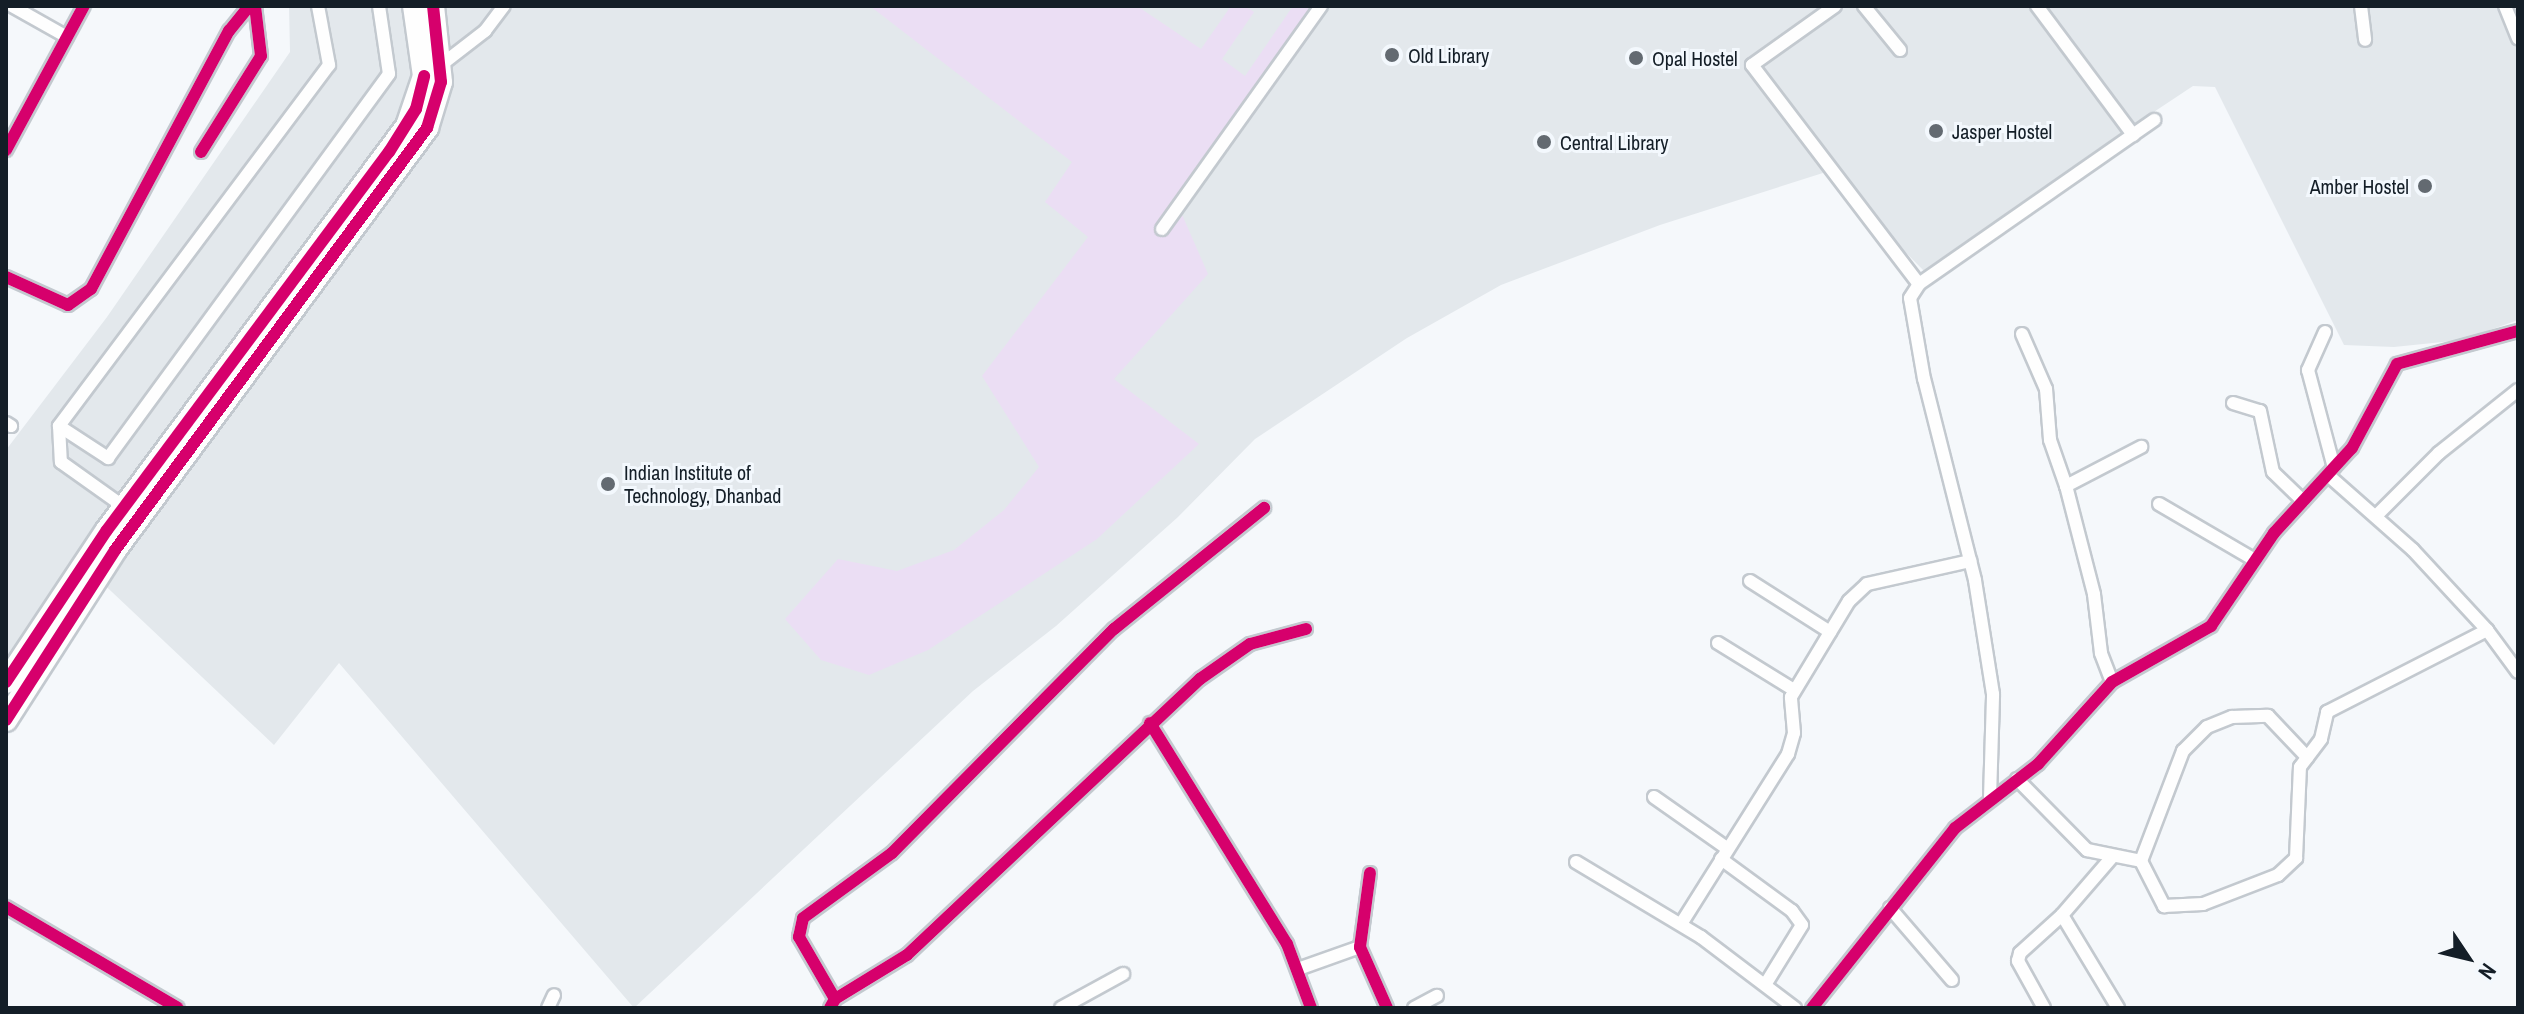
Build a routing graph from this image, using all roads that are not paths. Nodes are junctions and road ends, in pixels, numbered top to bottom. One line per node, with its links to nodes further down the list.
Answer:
1 (12, 6): 15 (street)
2 (84, 6): 15 (street)
3 (252, 6): 23 (street); 25 (street)
4 (318, 6): 32 (street)
5 (379, 6): 32 (street)
6 (414, 6): 38 (highway)
7 (433, 6): 19 (highway)
8 (504, 6): 19 (street)
9 (1321, 6): 24 (street)
10 (1835, 6): 26 (street)
11 (1864, 6): 18 (street)
12 (2037, 6): 21 (street)
13 (2361, 6): 17 (street)
14 (2505, 6): 16 (street)
15 (67, 37): 22 (street)
16 (2518, 38)
17 (2365, 40)
18 (1900, 50)
19 (441, 65): 52 (highway)
20 (2154, 120): 21 (street)
21 (2133, 135): 26 (street)
22 (6, 150)
23 (201, 152)
24 (1162, 229)
25 (6, 277)
26 (1919, 284): 42 (street)
27 (2518, 331): 34 (street)
28 (2325, 332): 34 (street)
29 (2022, 334): 35 (street)
30 (2518, 390): 40 (street)
31 (2233, 403): 36 (street)
32 (59, 426): 38 (street)
33 (2141, 447): 35 (street)
34 (2331, 471): 36 (street); 40 (street)
35 (2066, 486): 50 (street)
36 (2303, 501): 41 (street)
37 (2159, 504): 41 (street)
38 (124, 507): 49 (highway)
39 (1264, 508): 74 (street)
40 (2376, 516): 45 (street)
41 (2255, 560): 50 (street)
42 (1970, 561): 46 (street); 57 (street)
43 (1750, 581): 46 (street)
44 (1306, 629): 53 (street)
45 (2487, 630): 48 (street); 54 (street)
46 (1830, 632): 51 (street)
47 (1718, 643): 51 (street)
48 (2518, 672)
49 (6, 682)
50 (2112, 682): 55 (street)
51 (1794, 690): 58 (street)
52 (6, 720)
53 (1150, 723): 68 (street); 74 (street)
54 (2307, 757): 60 (street); 60 (street)
55 (2017, 779): 57 (street); 59 (street)
56 (1654, 797): 58 (street)
57 (1990, 798): 64 (street)
58 (1725, 854): 66 (street); 71 (street)
59 (2112, 857): 60 (street); 65 (street)
60 (2141, 861)
61 (1576, 862): 66 (street)
62 (1370, 873): 67 (street)
63 (6, 907): 76 (street)
64 (1890, 908): 70 (street); 75 (street)
65 (2062, 915): 83 (street); 84 (street)
66 (1681, 924): 71 (street)
67 (1360, 947): 68 (street); 80 (street)
68 (1298, 969): 79 (street)
69 (1123, 974): 78 (street)
70 (1952, 980)
71 (1765, 985): 82 (street)
72 (554, 995): 77 (street)
73 (1437, 996): 81 (street)
74 (833, 1004)
75 (1817, 1006)
76 (178, 1008)
77 (548, 1008)
78 (1061, 1008)
79 (1311, 1008)
80 (1387, 1008)
81 (1414, 1008)
82 (1795, 1008)
83 (2044, 1008)
84 (2118, 1008)

